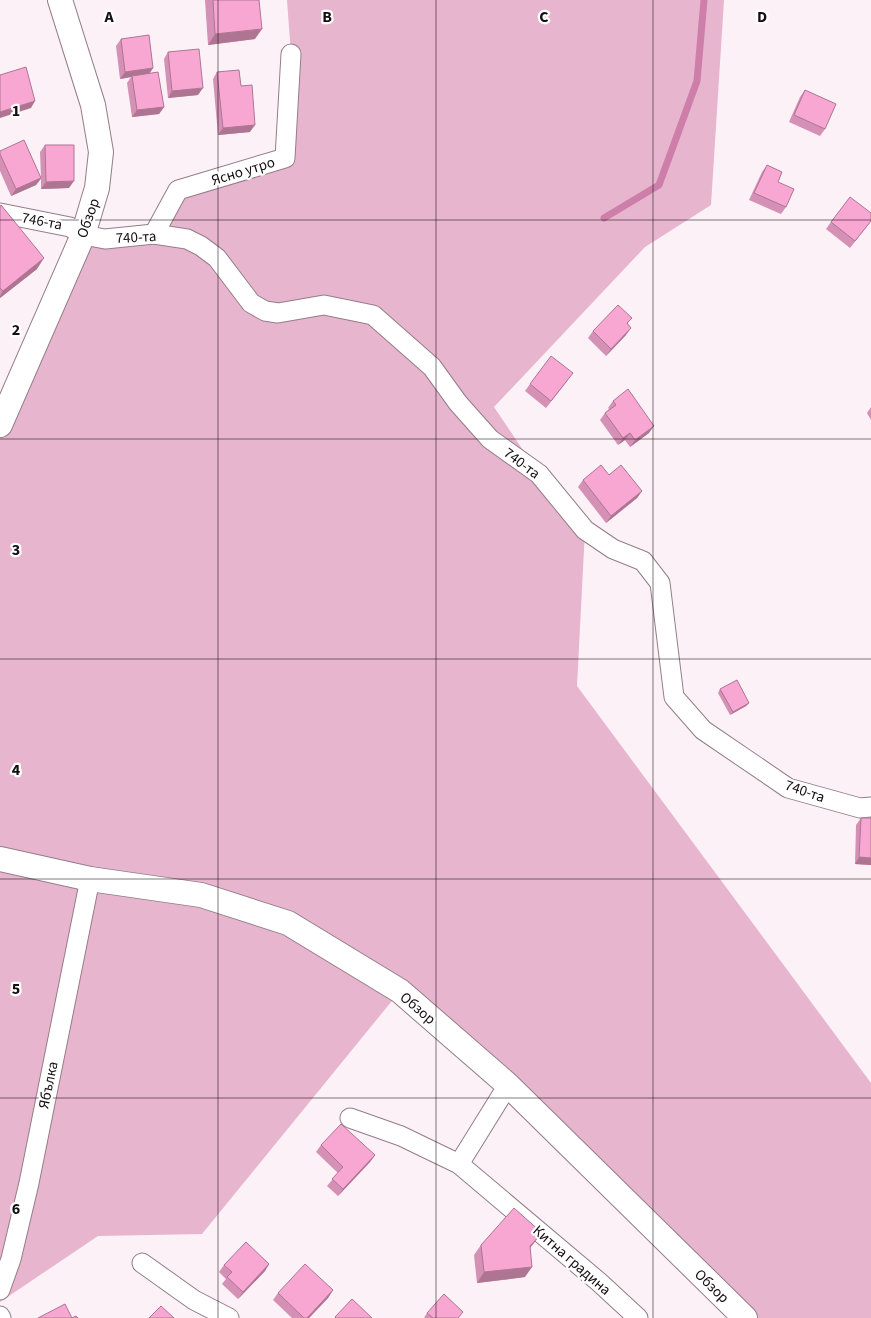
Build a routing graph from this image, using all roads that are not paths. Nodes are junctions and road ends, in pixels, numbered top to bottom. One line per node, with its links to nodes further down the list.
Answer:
1 (60, 0): 5 (street, Обзор)
2 (291, 54): 4 (street, Ясно утро)
3 (0, 213): 5 (street, 746-та)
4 (154, 234): 5 (street, 740-та); 7 (street, 740-та)
5 (83, 235): 6 (street, Обзор)
6 (0, 425)
7 (871, 807)
8 (0, 859): 9 (street, Обзор)
9 (90, 878): 10 (street, Обзор); 14 (street, Ябълка)
10 (508, 1085): 12 (street); 17 (street, Обзор)
11 (350, 1118): 12 (street, Китна градина)
12 (459, 1164): 16 (street, Китна градина)
13 (142, 1263): 15 (street)
14 (0, 1290)
15 (229, 1318)
16 (638, 1318)
17 (745, 1318)

